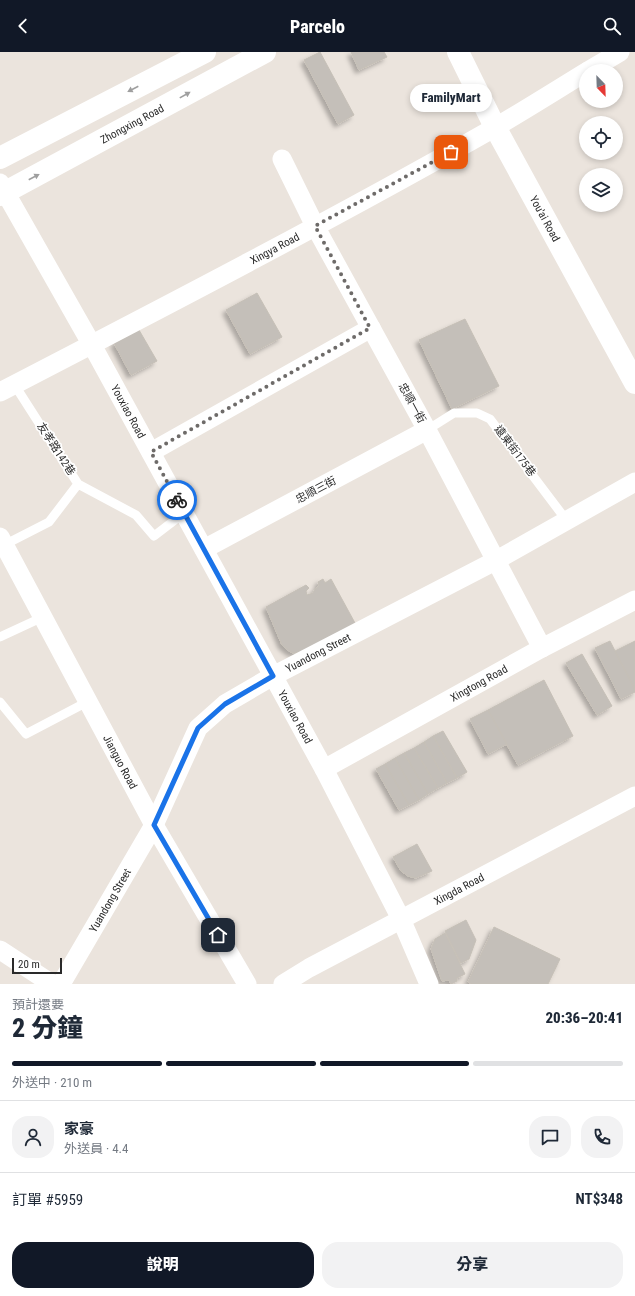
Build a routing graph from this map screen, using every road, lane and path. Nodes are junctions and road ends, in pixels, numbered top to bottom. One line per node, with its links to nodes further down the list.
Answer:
1 (205, 52): 8 (street, one-way to 8)
2 (265, 52): 10 (street, Zhongxing Road, one-way to 2)
3 (458, 52): 7 (street, You'ai Road)
4 (620, 52): 5 (street, Xingya Road)
5 (600, 64)
6 (579, 77): 7 (street, Xingya Road)
7 (495, 127): 11 (street, Xingya Road); 14 (street, You'ai Road)
8 (0, 158)
9 (282, 159): 11 (street, 忠順一街)
10 (2, 190): 13 (street, Youxiao Road)
11 (315, 226): 12 (street, 忠順一街); 13 (street, Xingya Road)
12 (370, 328): 16 (street, 忠順一街); 17 (street)
13 (92, 345): 15 (street, Xingya Road); 17 (street, Youxiao Road)
14 (635, 383)
15 (7, 388): 19 (lane, 友孝路142巷)
16 (427, 430): 21 (lane, 遠東街175巷); 23 (street, 忠順三街); 24 (street, 忠順一街)
17 (151, 452): 20 (street, Youxiao Road)
18 (635, 482): 21 (street, Yuandong Street)
19 (78, 484): 20 (lane, 友孝路142巷); 22 (lane)
20 (184, 513): 23 (street, Youxiao Road)
21 (567, 520): 24 (street, Yuandong Street)
22 (2, 541): 26 (street, Jianguo Road)
23 (204, 549): 29 (street, Youxiao Road)
24 (495, 561): 28 (street, 忠順一街); 29 (street, Yuandong Street)
25 (635, 600): 28 (street, Xingtong Road)
26 (43, 617): 27 (lane); 30 (street, Jianguo Road)
27 (0, 637)
28 (542, 648): 32 (street, Xingtong Road)
29 (273, 676): 32 (street, Youxiao Road); 34 (street, Yuandong Street)
30 (89, 701): 31 (lane); 34 (street, Jianguo Road)
31 (0, 702)
32 (324, 769): 35 (street, Youxiao Road)
33 (635, 796): 35 (street, Xingda Road)
34 (154, 825): 38 (street, Yuandong Street); 39 (street, Jianguo Road)
35 (401, 919): 40 (street, Xingda Road); 41 (street, Youxiao Road)
36 (0, 950): 37 (street)
37 (52, 984)
38 (61, 984)
39 (247, 984)
40 (284, 984)
41 (429, 984)

